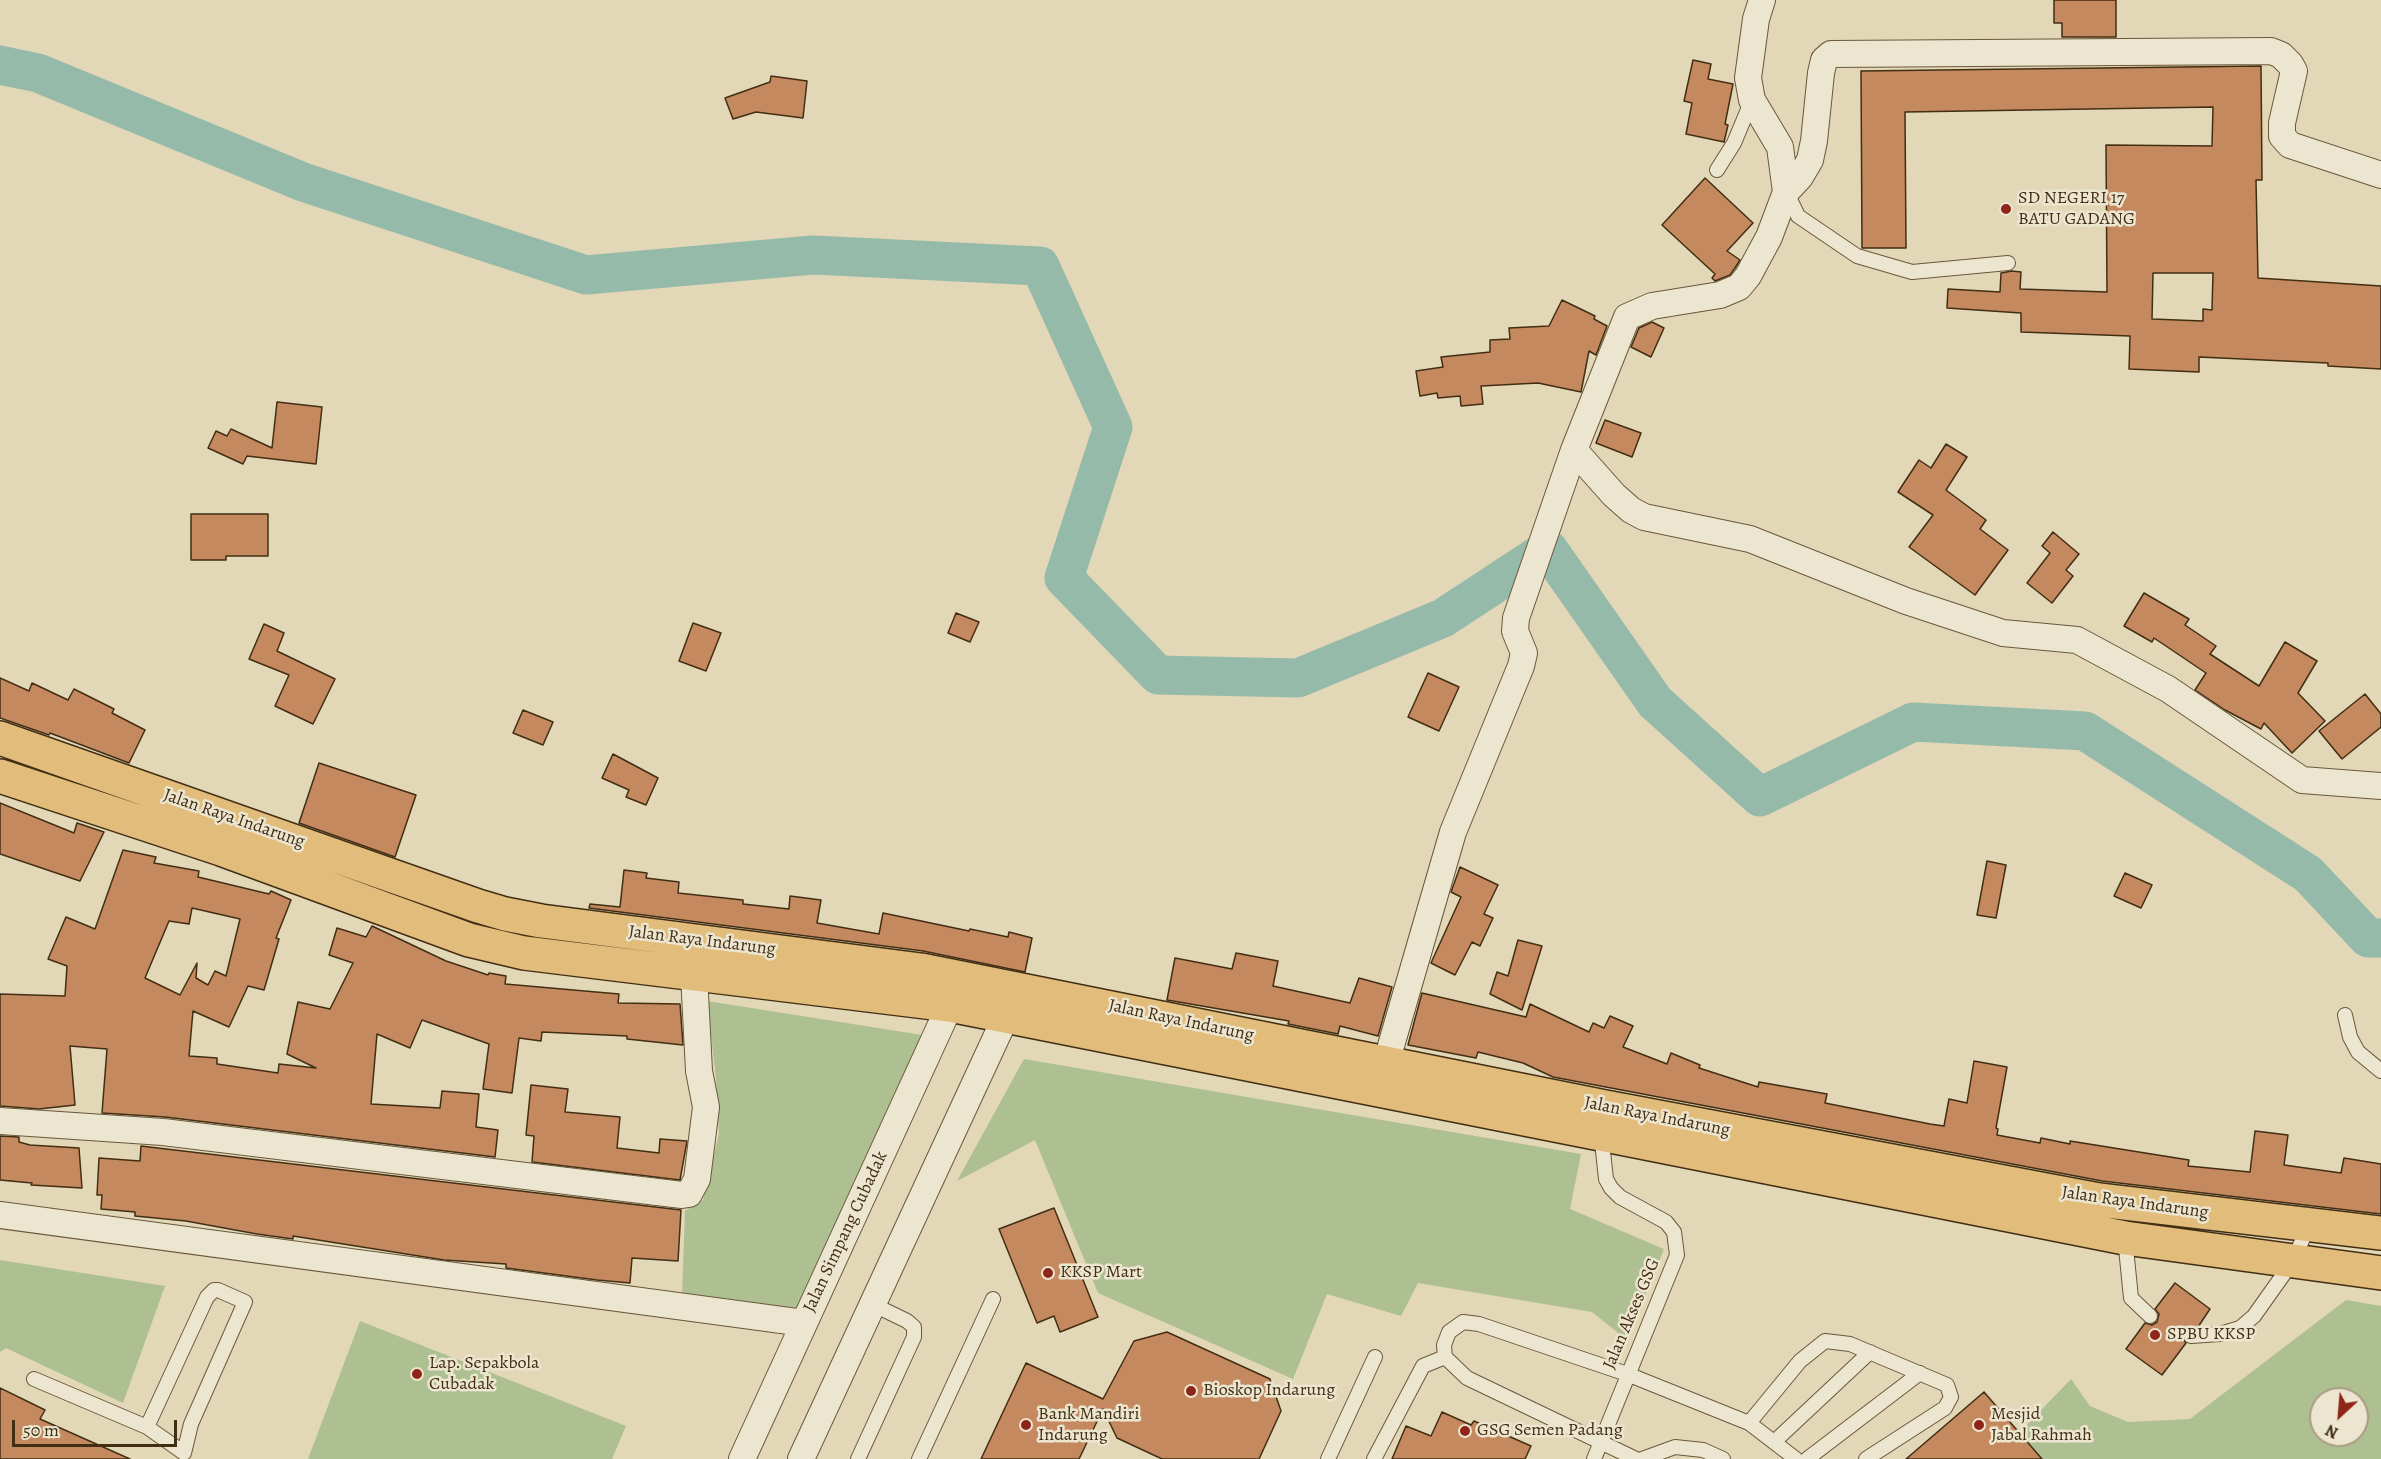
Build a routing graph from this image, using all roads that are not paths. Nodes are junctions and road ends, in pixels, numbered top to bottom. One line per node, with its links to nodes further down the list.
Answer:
1 (1762, 0): 2 (street)
2 (1752, 100): 3 (lane); 5 (street)
3 (1717, 170)
4 (2381, 175): 5 (street)
5 (1786, 192): 6 (lane); 7 (street)
6 (2008, 263)
7 (1574, 450): 10 (street); 19 (street)
8 (0, 738): 11 (highway, Jalan Raya Indarung)
9 (0, 776): 12 (highway, Jalan Raya Indarung)
10 (2381, 786)
11 (232, 817): 12 (highway); 14 (highway, Jalan Raya Indarung)
12 (221, 849): 13 (highway, Jalan Raya Indarung)
13 (694, 975): 16 (highway, Jalan Raya Indarung); 22 (street)
14 (976, 980): 15 (highway, Jalan Raya Indarung); 16 (street)
15 (1019, 988): 18 (street); 19 (highway, Jalan Raya Indarung)
16 (950, 1005): 18 (highway, Jalan Raya Indarung); 32 (street, Jalan Simpang Cubadak)
17 (2345, 1015): 20 (lane)
18 (1006, 1017): 21 (highway, Jalan Raya Indarung); 30 (street)
19 (1386, 1064): 21 (highway, Jalan Raya Indarung)
20 (2381, 1071)
21 (1603, 1120): 24 (highway, Jalan Raya Indarung); 26 (highway, Jalan Raya Indarung); 38 (lane, Jalan Akses GSG)
22 (0, 1121)
23 (0, 1215): 32 (street)
24 (2309, 1225): 25 (highway, Jalan Raya Indarung); 27 (lane)
25 (2381, 1233)
26 (2125, 1238): 27 (highway, Jalan Raya Indarung); 31 (lane)
27 (2293, 1261): 28 (highway, Jalan Raya Indarung); 33 (lane)
28 (2381, 1274)
29 (993, 1299): 49 (lane)
30 (872, 1304): 45 (street); 48 (lane)
31 (2150, 1316)
32 (804, 1323): 46 (street, Jalan Simpang Cubadak)
33 (2191, 1336)
34 (1869, 1352): 37 (lane); 40 (lane); 42 (lane)
35 (1375, 1357): 50 (lane)
36 (1445, 1357): 38 (lane); 43 (lane); 51 (lane)
37 (1920, 1373): 56 (lane); 57 (lane)
38 (1627, 1374): 40 (lane); 43 (lane, Jalan Akses GSG)
39 (34, 1379): 41 (lane)
40 (1749, 1423): 42 (lane)
41 (147, 1427): 44 (lane); 44 (lane)
42 (1774, 1442): 55 (lane)
43 (1600, 1443): 52 (lane, Jalan Akses GSG); 53 (lane)
44 (183, 1456)
45 (809, 1456)
46 (745, 1458)
47 (1649, 1458): 54 (lane)
48 (858, 1459)
49 (919, 1459)
50 (1328, 1459)
51 (1374, 1459)
52 (1594, 1459)
53 (1636, 1459)
54 (1723, 1459)
55 (1796, 1459)
56 (1807, 1459)
57 (1866, 1459)

